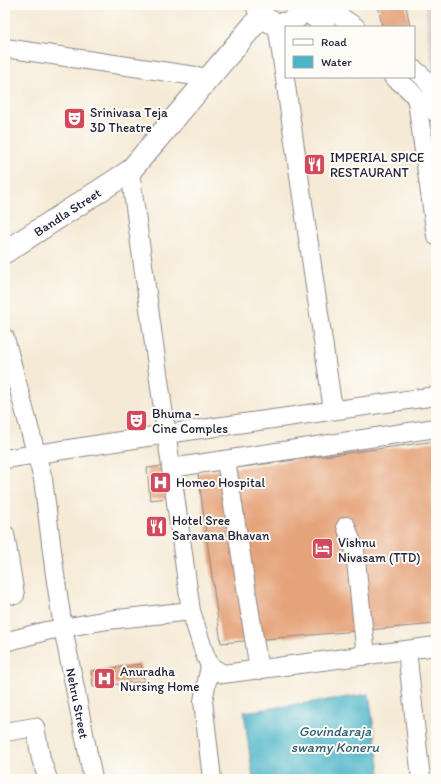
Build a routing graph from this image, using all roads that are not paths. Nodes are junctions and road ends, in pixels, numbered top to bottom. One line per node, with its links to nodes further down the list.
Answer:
1 (323, 5): 5 (street)
2 (304, 8): 3 (main road); 4 (street)
3 (265, 15): 8 (main road, Bandla Street); 16 (street)
4 (325, 26)
5 (354, 26)
6 (5, 48): 8 (street)
7 (415, 70): 10 (street)
8 (209, 78): 11 (main road, Bandla Street)
9 (393, 78): 12 (street)
10 (434, 96)
11 (130, 170): 13 (main road, Bandla Street); 18 (street)
12 (436, 236)
13 (5, 252)
14 (5, 338): 19 (street, Nehru Street)
15 (436, 396): 16 (street)
16 (333, 410): 18 (street)
17 (436, 428): 21 (street)
18 (166, 434): 19 (street); 22 (street)
19 (36, 455): 20 (street); 27 (street, Nehru Street)
20 (5, 460)
21 (226, 460): 22 (street); 33 (street)
22 (171, 468): 26 (street)
23 (346, 526): 31 (street)
24 (5, 534): 25 (street)
25 (15, 595)
26 (191, 612): 27 (street); 32 (street)
27 (63, 628): 28 (street); 36 (street, Nehru Street)
28 (5, 642)
29 (436, 646): 30 (street)
30 (407, 650): 31 (street); 38 (street)
31 (366, 656): 33 (street)
32 (210, 666): 33 (street); 37 (street)
33 (259, 670)
34 (5, 732): 35 (street)
35 (48, 779)
36 (93, 779)
37 (212, 779)
38 (421, 779)

